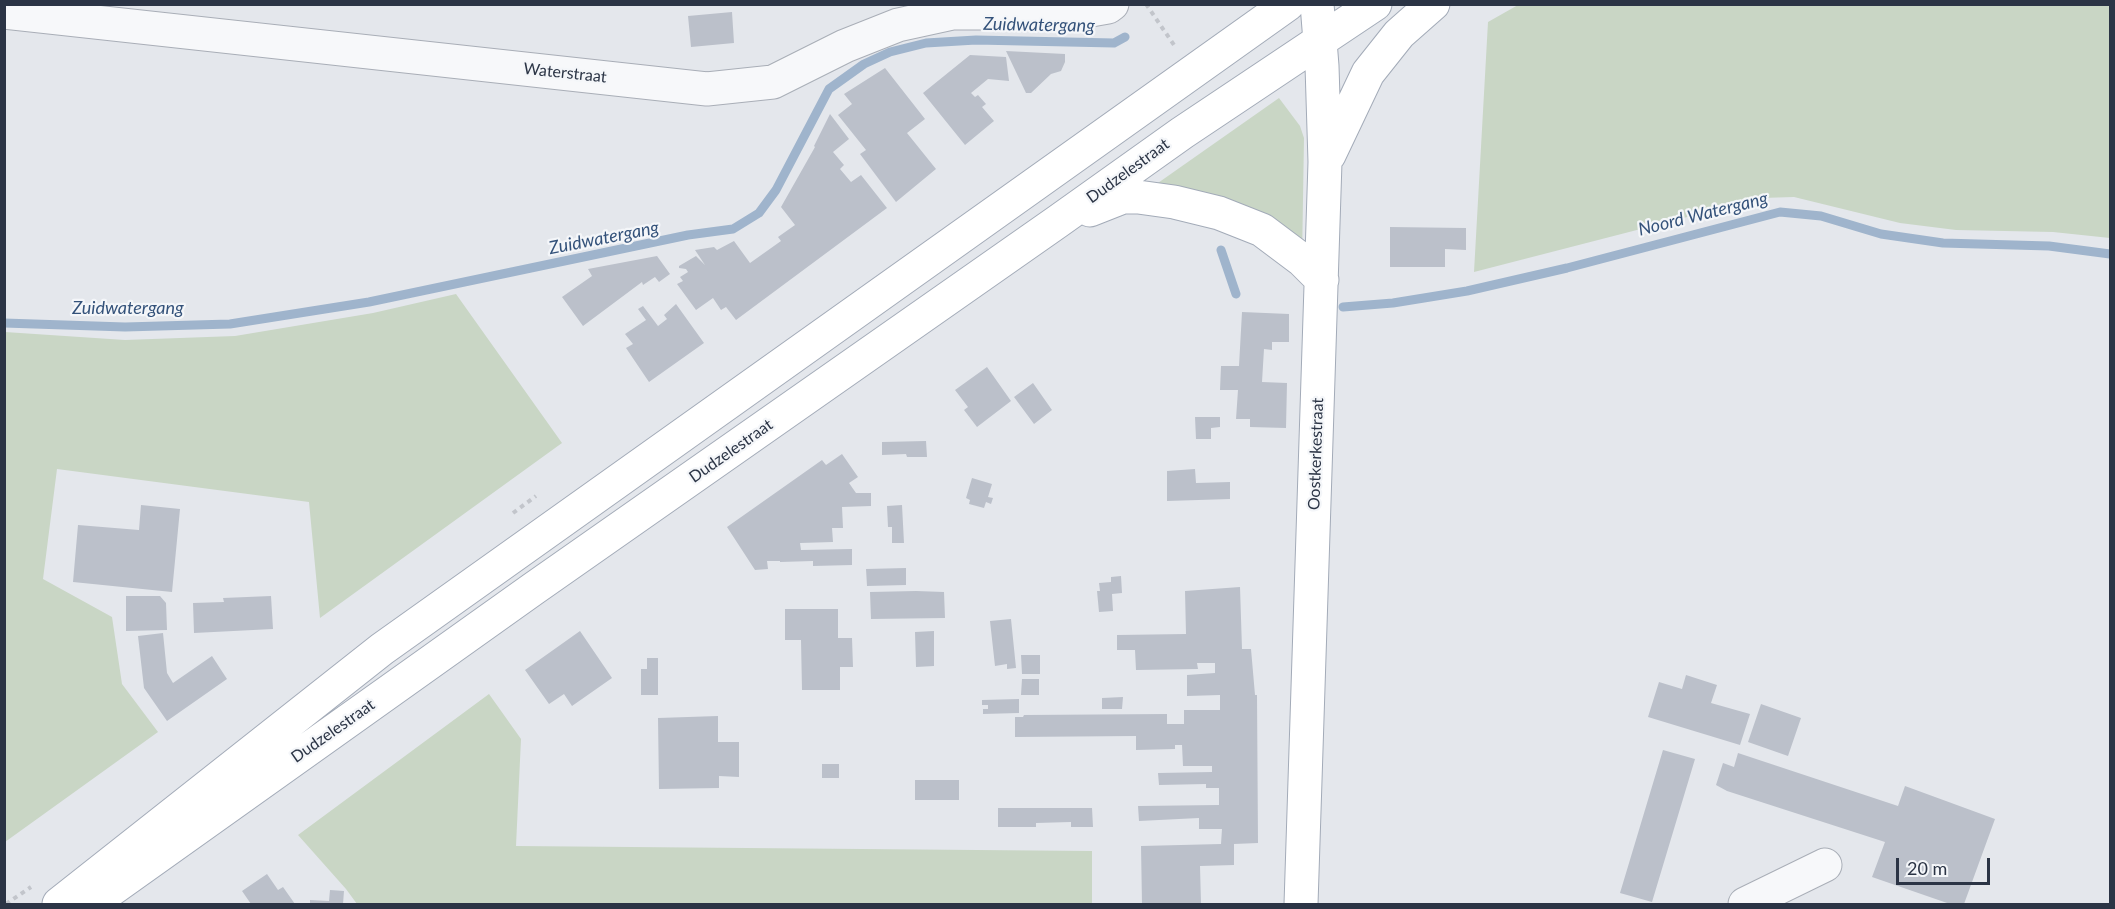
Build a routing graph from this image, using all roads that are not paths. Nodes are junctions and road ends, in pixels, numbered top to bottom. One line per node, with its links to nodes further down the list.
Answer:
1 (1112, 4): 6 (street, Waterstraat)
2 (1288, 4): 12 (main road, Dudzelestraat)
3 (1317, 4): 7 (main road, Oostkerkestraat)
4 (1375, 4): 7 (main road, Dudzelestraat)
5 (1433, 4): 8 (main road)
6 (4, 12)
7 (1320, 42): 8 (main road, Oostkerkestraat); 9 (main road, Dudzelestraat)
8 (1325, 162): 10 (main road, Oostkerkestraat)
9 (1058, 222): 10 (main road); 13 (main road, Dudzelestraat)
10 (1322, 280): 14 (main road, Oostkerkestraat)
11 (1825, 865): 15 (street)
12 (59, 904)
13 (91, 904)
14 (1301, 904)
15 (1745, 904)

